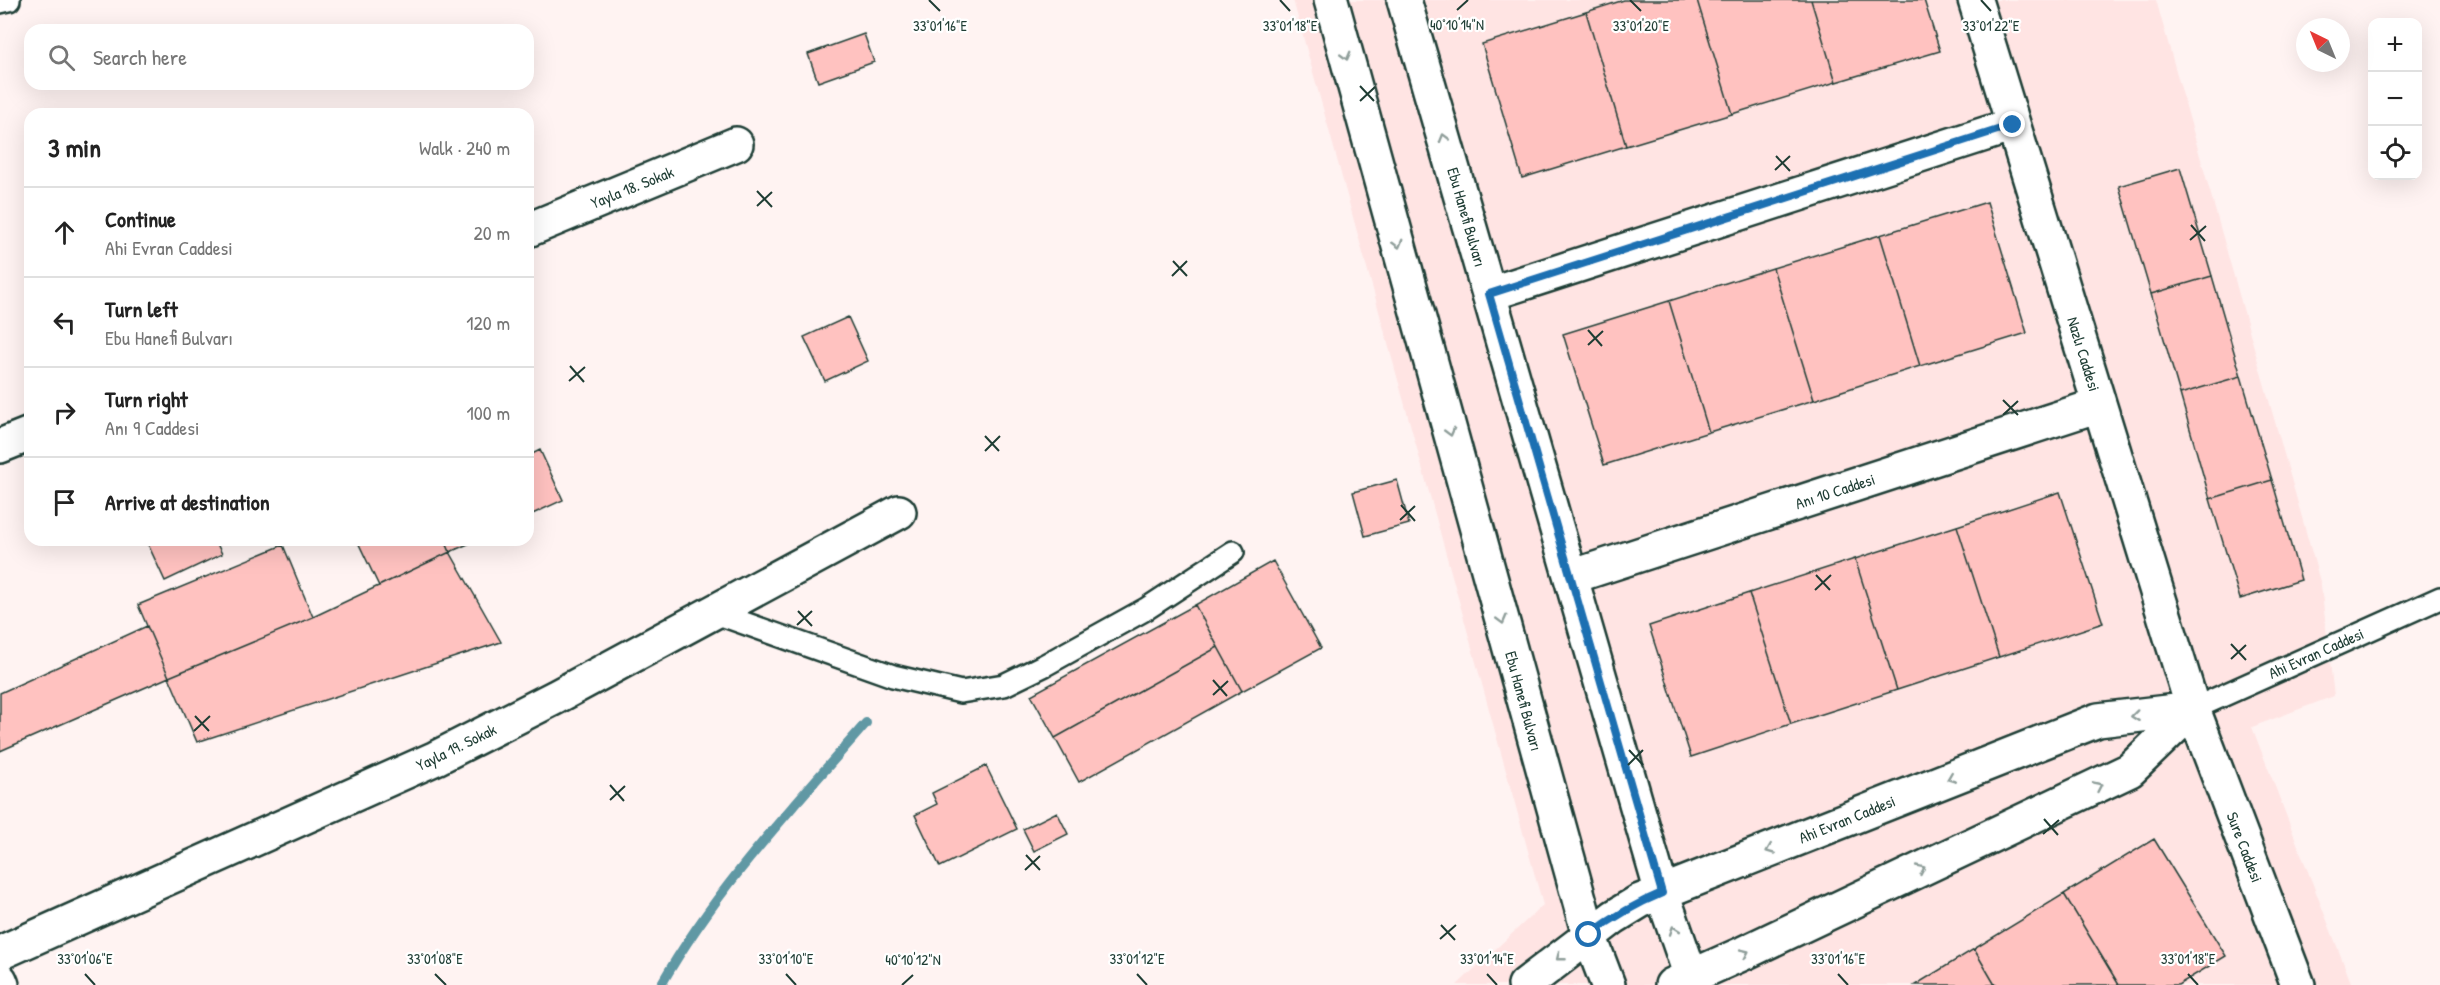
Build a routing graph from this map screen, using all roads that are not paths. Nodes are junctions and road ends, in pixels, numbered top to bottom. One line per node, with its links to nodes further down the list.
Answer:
1 (9, 0): 5 (lane)
2 (1330, 0): 20 (street, Ebu Hanefi Bulvarı, one-way to 20)
3 (1404, 0): 9 (street, Ebu Hanefi Bulvarı, one-way to 3)
4 (1975, 0): 6 (street, Nazlı Caddesi)
5 (0, 2)
6 (2013, 125): 9 (street); 10 (street, Nazlı Caddesi)
7 (736, 144): 8 (street, Yayla 18. Sokak)
8 (534, 228)
9 (1489, 294): 15 (street, Ebu Hanefi Bulvarı)
10 (2100, 405): 15 (street, Anı 10 Caddesi); 18 (street, Nazlı Caddesi)
11 (24, 436): 12 (street)
12 (0, 446)
13 (899, 512): 17 (street, Yayla 19. Sokak)
14 (1233, 552): 17 (lane)
15 (1570, 577): 19 (street, Ebu Hanefi Bulvarı)
16 (2440, 598): 18 (lane, Ahi Evran Caddesi)
17 (713, 612): 21 (street, Yayla 19. Sokak)
18 (2193, 709): 19 (street, Ahi Evran Caddesi, one-way to 19); 23 (street, Ahi Evran Caddesi, one-way to 18); 27 (street, Sure Caddesi)
19 (1662, 893): 20 (street, Ahi Evran Caddesi); 23 (street, Ebu Hanefi Bulvarı, one-way to 19)
20 (1589, 935): 25 (street, Ahi Evran Caddesi, one-way to 25); 26 (street, Ebu Hanefi Bulvarı)
21 (0, 953)
22 (0, 980): 24 (street)
23 (1686, 982)
24 (2, 985)
25 (1525, 985)
26 (1608, 985)
27 (2298, 985)

